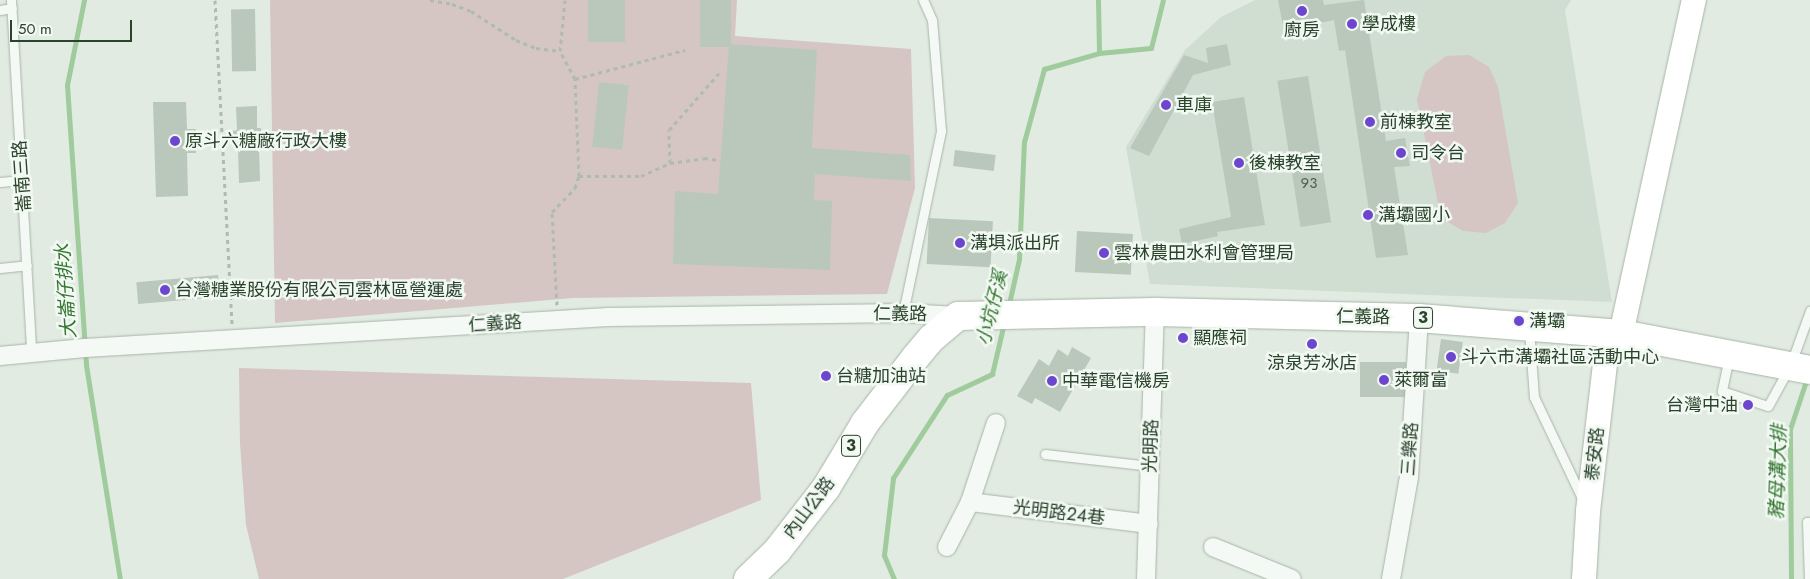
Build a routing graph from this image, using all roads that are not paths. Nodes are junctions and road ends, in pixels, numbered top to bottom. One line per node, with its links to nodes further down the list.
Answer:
1 (923, 0): 11 (lane)
2 (1694, 0): 15 (street)
3 (12, 4): 4 (lane); 5 (lane, 崙南三路)
4 (0, 10)
5 (22, 180): 6 (lane); 7 (lane, 崙南三路)
6 (0, 182)
7 (28, 265): 8 (lane); 16 (lane, 崙南三路)
8 (0, 268)
9 (1810, 311): 19 (lane)
10 (1155, 312): 12 (main road, 仁義路 / 3); 13 (main road, 仁義路 / 3); 22 (street, 光明路)
11 (903, 313): 12 (street, 仁義路); 16 (street, 仁義路)
12 (958, 316): 29 (main road, 內山公路 / 3)
13 (1419, 318): 14 (main road, 仁義路 / 3); 32 (street, 三樂路)
14 (1529, 325): 15 (main road, 仁義路 / 3); 24 (lane)
15 (1621, 334): 17 (main road, 仁義路 / 3); 24 (street, 泰安路)
16 (31, 352): 18 (street, 仁義路)
17 (1730, 355): 19 (main road, 仁義路 / 3); 19 (lane)
18 (0, 356)
19 (1800, 368)
20 (996, 423): 23 (street)
21 (1045, 454): 22 (lane)
22 (1151, 466): 26 (street, 光明路)
23 (970, 502): 26 (street, 光明路24巷); 27 (street)
24 (1588, 511): 33 (street, 泰安路)
25 (1810, 522): 34 (lane)
26 (1149, 524): 30 (street, 光明路)
27 (947, 547)
28 (1213, 547): 31 (street)
29 (748, 579)
30 (1146, 579)
31 (1292, 579)
32 (1391, 579)
33 (1584, 579)
34 (1809, 579)

